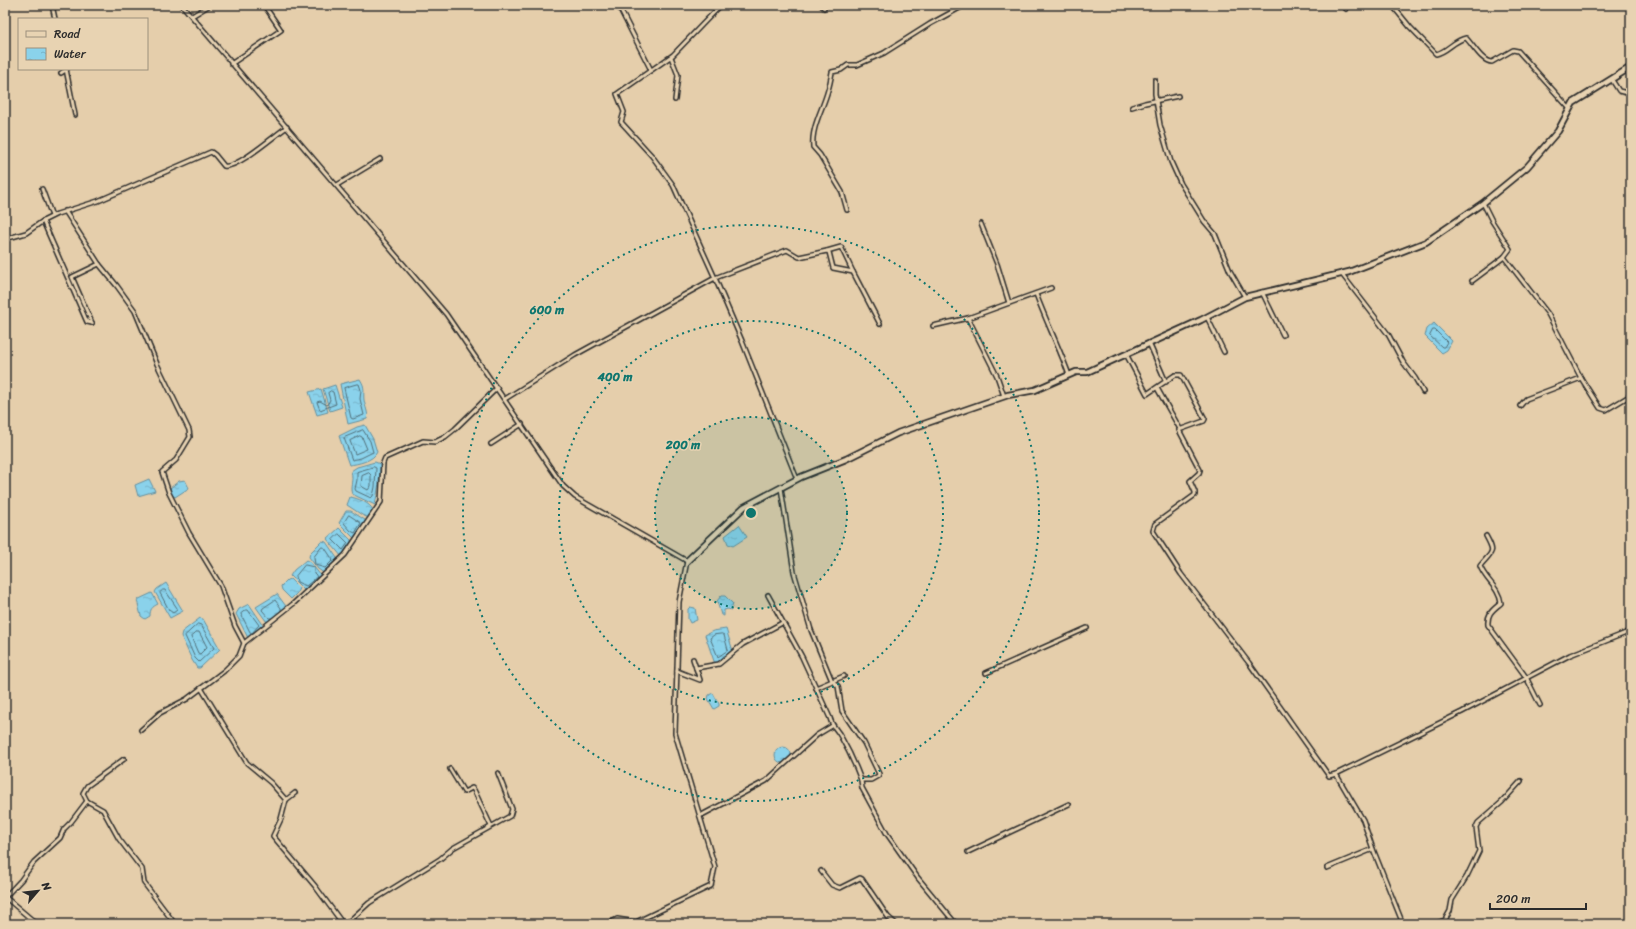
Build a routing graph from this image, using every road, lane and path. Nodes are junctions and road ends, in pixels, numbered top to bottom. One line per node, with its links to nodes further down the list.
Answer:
1 (52, 5): 12 (street)
2 (182, 5): 11 (street)
3 (210, 5): 11 (street)
4 (264, 5): 14 (street)
5 (618, 5): 18 (street)
6 (720, 5): 13 (street)
7 (965, 5): 34 (street)
8 (1342, 5): 10 (street)
9 (1392, 5): 27 (street)
10 (1346, 9)
11 (192, 16): 14 (street)
12 (55, 18)
13 (671, 57): 18 (street); 24 (street)
14 (231, 64): 29 (street)
15 (1631, 67): 21 (street)
16 (65, 70): 19 (street)
17 (66, 70): 28 (street)
18 (652, 70): 45 (street)
19 (61, 73)
20 (1155, 80): 25 (street)
21 (1612, 80): 22 (street); 27 (street)
22 (1631, 94)
23 (1178, 96): 25 (street)
24 (675, 100)
25 (1156, 101): 26 (street); 50 (street)
26 (1132, 107)
27 (1570, 109): 33 (street)
28 (75, 115)
29 (287, 127): 31 (street); 35 (street)
30 (380, 159): 31 (street)
31 (337, 185): 63 (street)
32 (42, 189): 36 (street)
33 (1483, 203): 41 (street); 44 (street)
34 (847, 210)
35 (65, 212): 36 (street); 42 (street)
36 (52, 216): 37 (street)
37 (43, 221): 39 (street); 42 (street)
38 (981, 224): 51 (street)
39 (5, 239)
40 (827, 251): 43 (street); 43 (street); 45 (street)
41 (1504, 257): 46 (street); 61 (street)
42 (99, 264): 81 (street)
43 (853, 272): 54 (street)
44 (1341, 273): 48 (street); 65 (street)
45 (715, 278): 68 (street); 73 (street)
46 (1472, 281)
47 (1051, 288): 49 (street)
48 (1262, 292): 50 (street); 56 (street)
49 (1036, 294): 51 (street); 60 (street)
50 (1245, 297): 52 (street)
51 (1009, 303): 53 (street)
52 (1207, 317): 57 (street); 58 (street)
53 (968, 318): 55 (street); 67 (street)
54 (880, 324)
55 (933, 326)
56 (1283, 335)
57 (1149, 343): 59 (street); 62 (street)
58 (1224, 352)
59 (1126, 354): 60 (street); 64 (street)
60 (1069, 376): 67 (street)
61 (1581, 378): 66 (street); 69 (street)
62 (1166, 382): 64 (street); 71 (street)
63 (497, 388): 68 (street); 81 (street)
64 (1157, 388): 71 (street)
65 (1422, 392)
66 (1631, 395)
67 (1004, 396): 73 (street)
68 (505, 399): 70 (street)
69 (1520, 406)
70 (522, 424): 72 (street); 76 (street)
71 (1180, 429): 97 (street)
72 (491, 444)
73 (797, 479): 74 (street)
74 (781, 488): 76 (street); 88 (street)
75 (1486, 536): 87 (street)
76 (687, 561): 84 (street)
77 (768, 594): 78 (street)
78 (782, 623): 83 (street); 90 (street)
79 (1087, 628): 85 (street)
80 (1631, 631): 87 (street)
81 (244, 642): 89 (street)
82 (693, 659): 83 (street)
83 (696, 668): 84 (street)
84 (677, 671): 104 (street)
85 (986, 673)
86 (844, 676): 88 (street)
87 (1526, 678): 91 (street); 97 (street)
88 (832, 682): 90 (street); 98 (street)
89 (201, 688): 93 (street); 101 (street)
90 (816, 688): 92 (street)
91 (1540, 705)
92 (832, 726): 98 (street); 104 (street)
93 (141, 730)
94 (124, 759): 102 (street)
95 (450, 769): 105 (street)
96 (498, 773): 105 (street)
97 (1336, 774): 106 (street)
98 (861, 780): 117 (street)
99 (1522, 781): 119 (street)
100 (295, 793): 101 (street)
101 (286, 800): 114 (street)
102 (87, 801): 110 (street); 113 (street)
103 (1069, 804): 107 (street)
104 (700, 816): 111 (street)
105 (491, 826): 114 (street)
106 (1373, 849): 108 (street); 118 (street)
107 (968, 852)
108 (1327, 868)
109 (821, 871): 116 (street)
110 (5, 897): 112 (street)
111 (634, 923): 115 (street)
112 (36, 924)
113 (175, 924)
114 (344, 924)
115 (608, 924)
116 (896, 924)
117 (956, 924)
118 (1403, 924)
119 (1435, 924)

